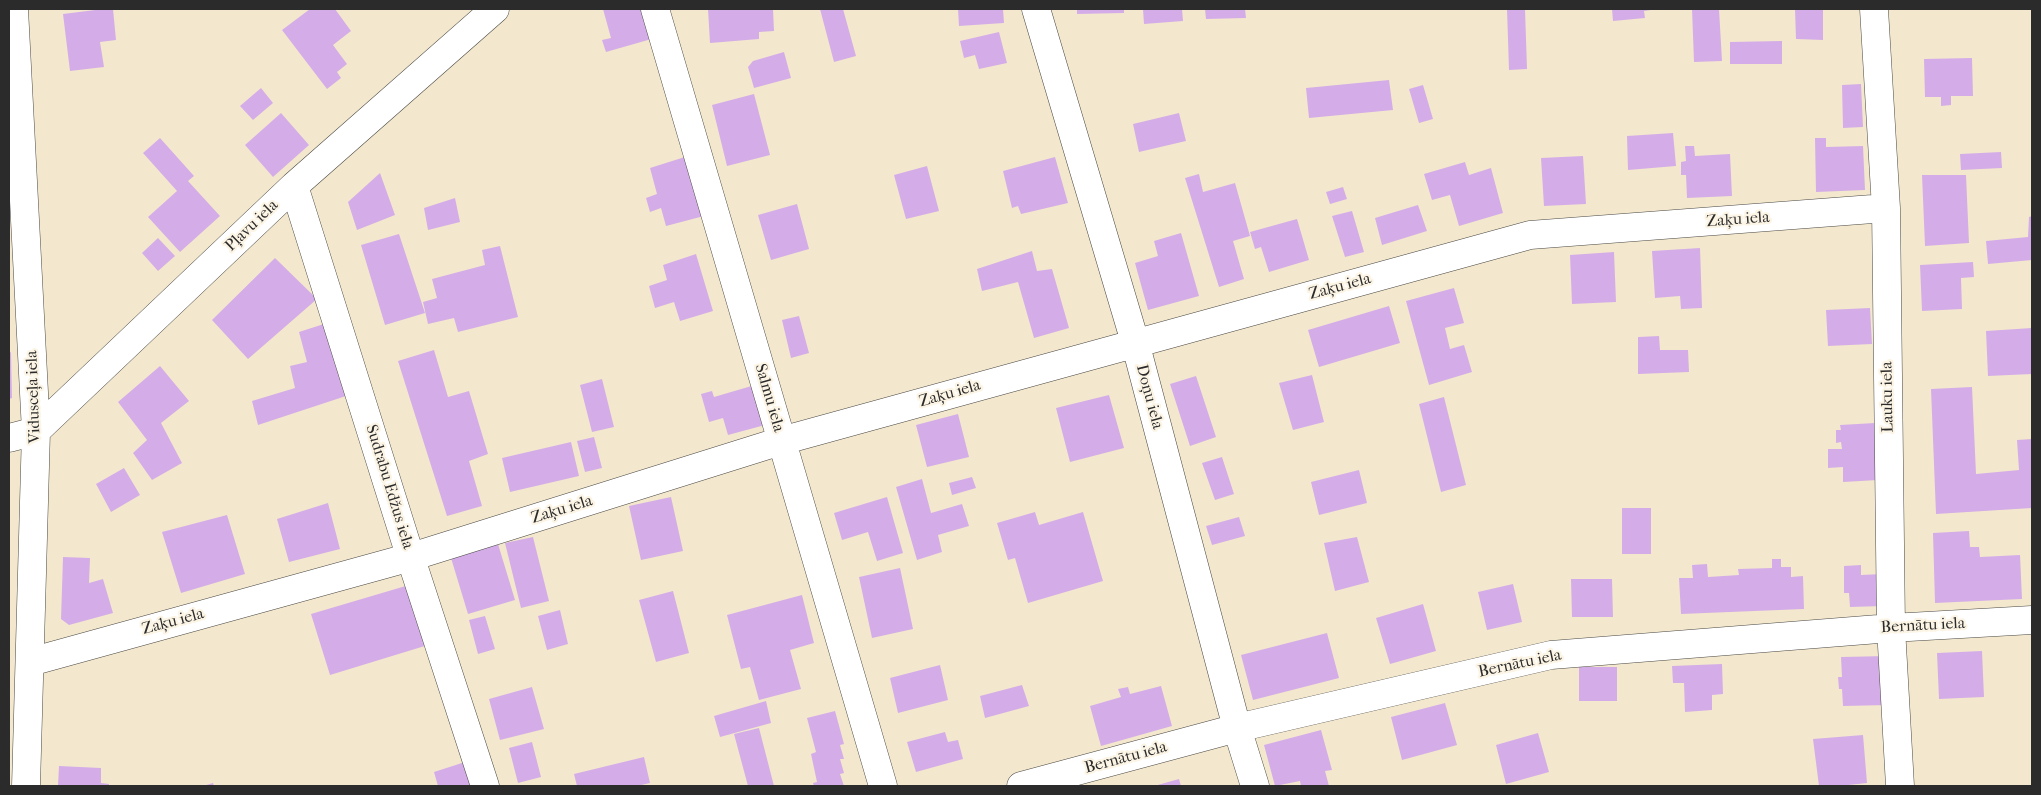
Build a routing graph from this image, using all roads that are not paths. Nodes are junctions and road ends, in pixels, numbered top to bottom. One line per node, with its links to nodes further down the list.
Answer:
1 (14, 9): 9 (street, Vidusceļa iela)
2 (495, 9): 6 (street, Pļavu iela)
3 (655, 9): 11 (street, Salmu iela)
4 (1036, 9): 8 (street, Doņu iela)
5 (1874, 9): 7 (street, Lauku iela)
6 (294, 186): 9 (street, Pļavu iela); 12 (street, Sudrabu Edžus iela)
7 (1886, 208): 8 (street, Zaķu iela); 14 (street, Lauku iela)
8 (1135, 342): 11 (street, Zaķu iela); 16 (street, Doņu iela)
9 (36, 431): 10 (street, Pļavu iela); 15 (street, Vidusceļa iela)
10 (9, 438)
11 (781, 441): 12 (street, Zaķu iela); 19 (street, Salmu iela)
12 (411, 557): 15 (street, Zaķu iela); 18 (street, Sudrabu Edžus iela)
13 (2032, 620): 14 (street, Bernātu iela)
14 (1891, 628): 16 (street, Bernātu iela); 22 (street, Lauku iela)
15 (30, 662): 17 (street, Vidusceļa iela)
16 (1237, 728): 20 (street, Bernātu iela); 21 (street, Doņu iela)
17 (26, 786)
18 (486, 786)
19 (884, 786)
20 (1021, 786)
21 (1255, 786)
22 (1900, 786)

